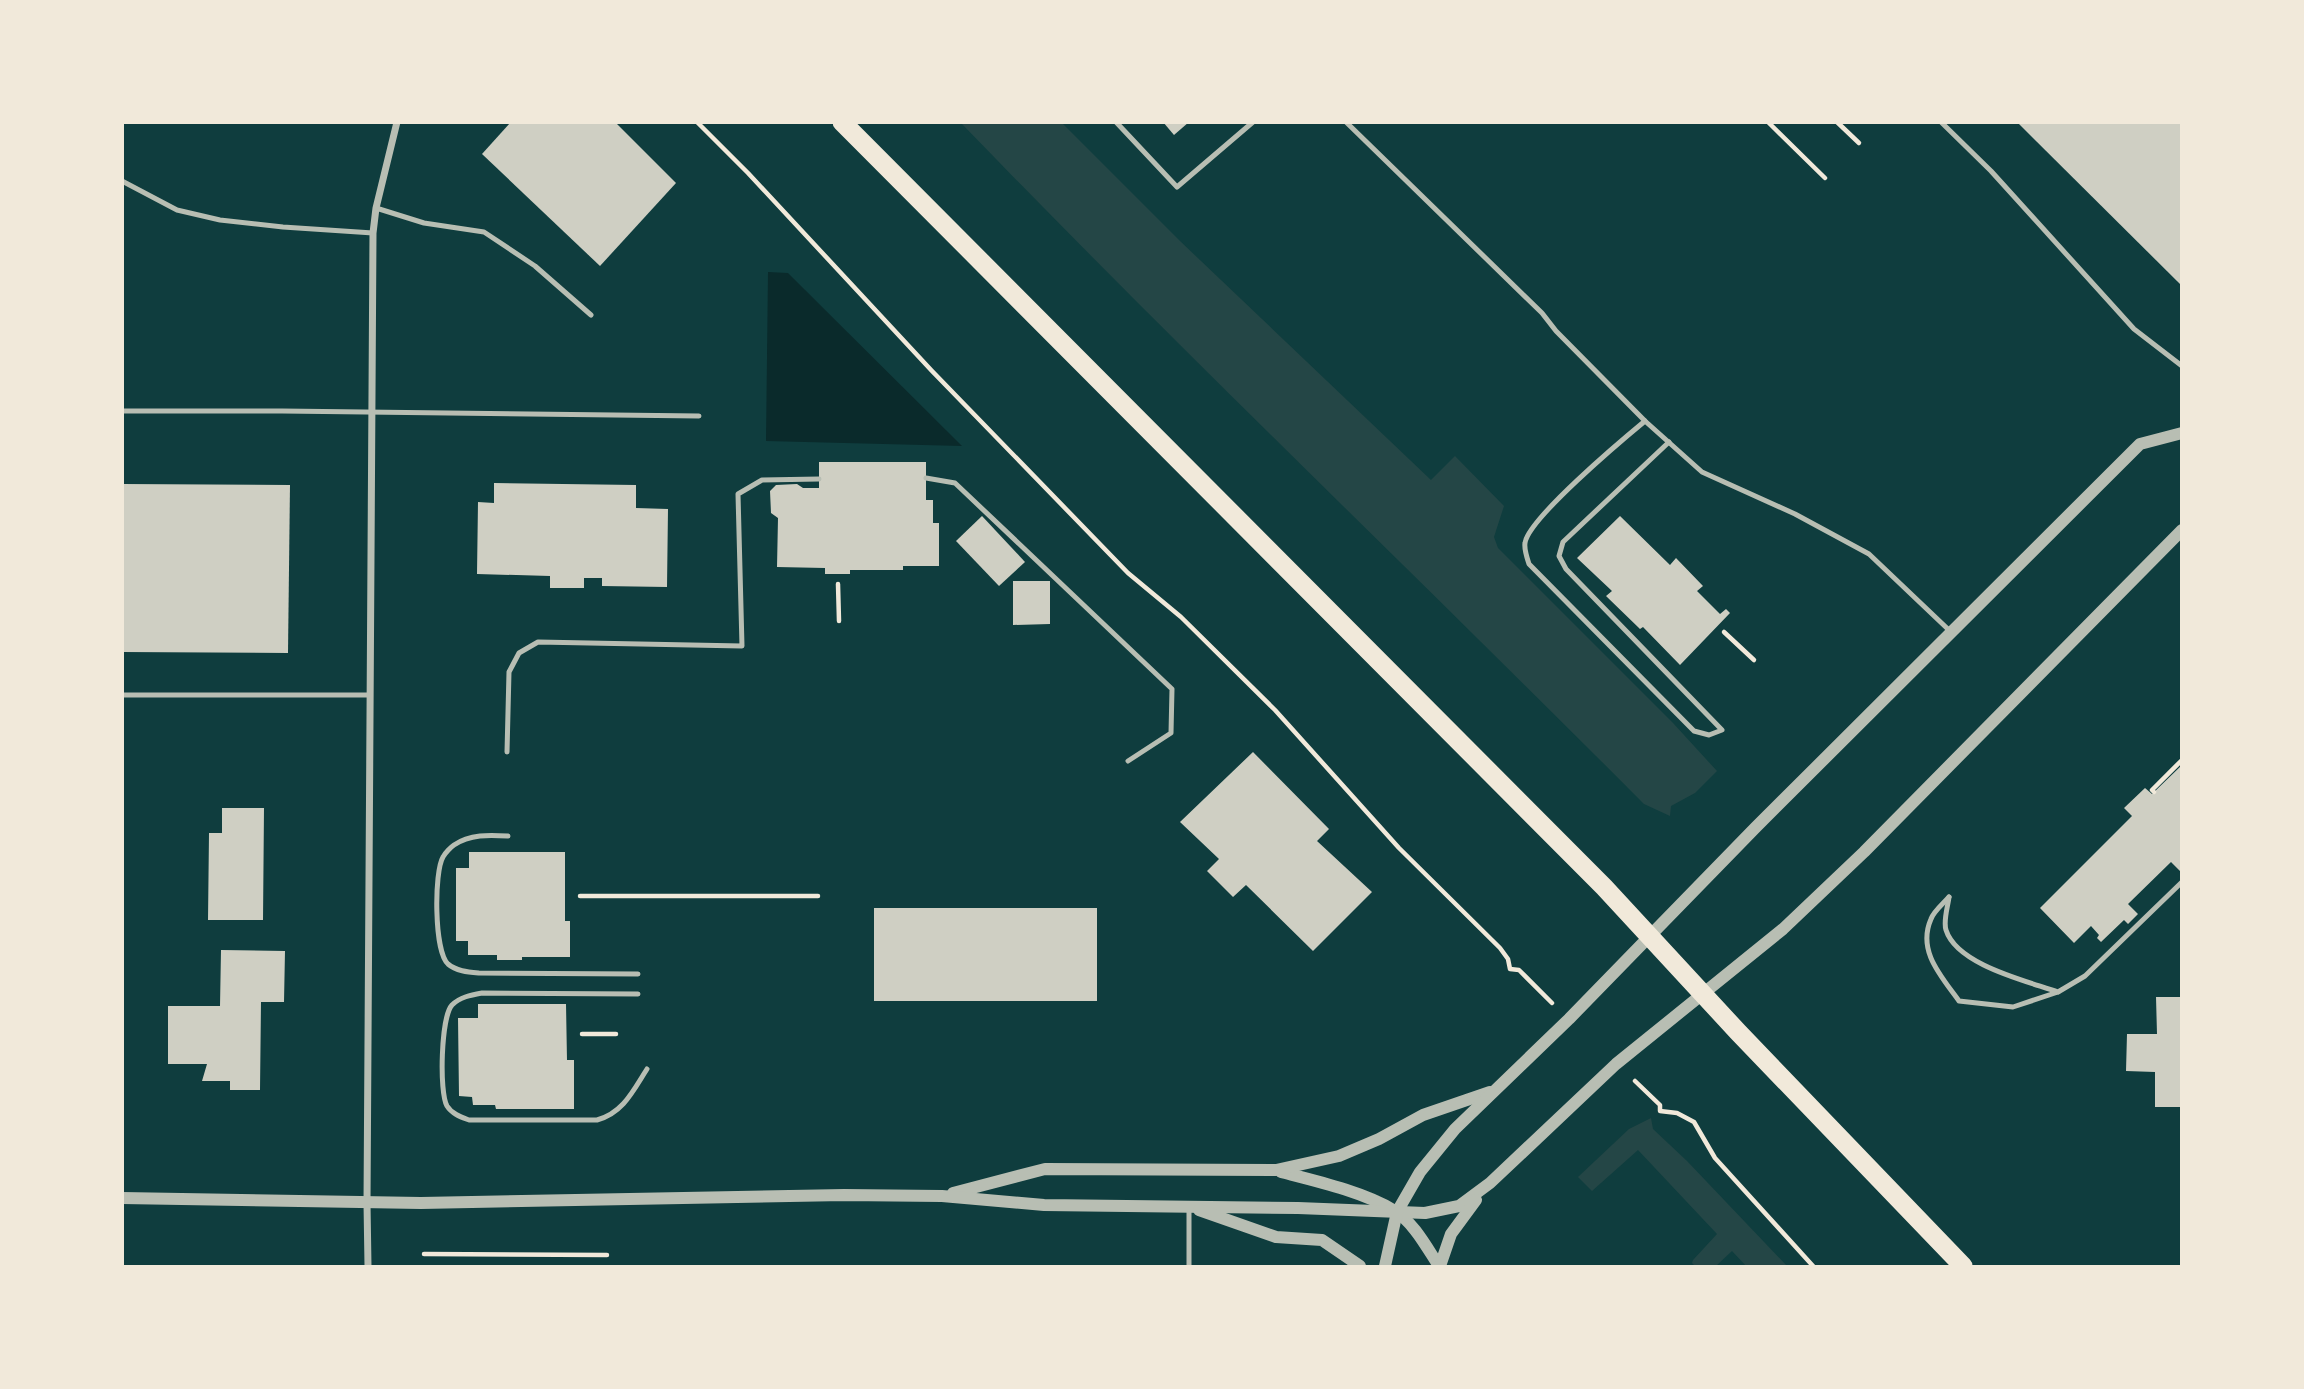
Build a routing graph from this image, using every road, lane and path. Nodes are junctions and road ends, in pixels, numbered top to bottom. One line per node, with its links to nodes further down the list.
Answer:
1 (397, 122): 13 (street)
2 (697, 122): 42 (path)
3 (842, 122): 41 (highway)
4 (1116, 122): 5 (lane)
5 (1252, 122)
6 (1346, 122): 20 (lane)
7 (1768, 122): 11 (path)
8 (1837, 122): 10 (path)
9 (1941, 122): 16 (lane)
10 (1859, 144)
11 (1825, 178)
12 (122, 181): 14 (lane)
13 (376, 208): 14 (street); 15 (lane)
14 (373, 233): 18 (street)
15 (591, 315)
16 (2182, 366)
17 (122, 411): 18 (lane)
18 (371, 413): 19 (lane); 32 (street)
19 (699, 416)
20 (1645, 421): 22 (lane); 22 (lane)
21 (2182, 433): 29 (street)
22 (1669, 442): 29 (lane)
23 (926, 478): 35 (lane)
24 (819, 479): 33 (lane)
25 (2182, 530): 45 (street)
26 (838, 584): 27 (path)
27 (839, 621)
28 (1724, 632): 30 (path)
29 (1951, 632): 41 (street)
30 (1754, 660)
31 (122, 695): 32 (lane)
32 (370, 695): 56 (street)
33 (507, 752)
34 (2182, 760): 36 (path)
35 (1128, 761)
36 (2154, 792)
37 (508, 836): 43 (lane)
38 (2182, 883): 44 (lane)
39 (580, 896): 40 (path)
40 (818, 896)
41 (1650, 936): 45 (highway); 50 (street)
42 (1519, 970)
43 (638, 974)
44 (2058, 992): 44 (lane)
45 (1703, 993): 53 (street); 67 (highway)
46 (638, 994): 49 (lane)
47 (582, 1034): 48 (path)
48 (616, 1034)
49 (647, 1069)
50 (1494, 1091): 52 (street); 58 (street)
51 (1660, 1105): 66 (path)
52 (1276, 1170): 54 (street); 58 (street)
53 (1490, 1182): 58 (street); 65 (street)
54 (942, 1196): 56 (street); 57 (street)
55 (122, 1198): 56 (street)
56 (367, 1203): 61 (street)
57 (1189, 1207): 58 (street); 62 (lane); 63 (street)
58 (1396, 1212): 64 (street); 65 (street)
59 (424, 1254): 60 (path)
60 (607, 1255)
61 (368, 1266)
62 (1189, 1266)
63 (1360, 1266)
64 (1385, 1266)
65 (1439, 1266)
66 (1813, 1266)
67 (1963, 1266)

